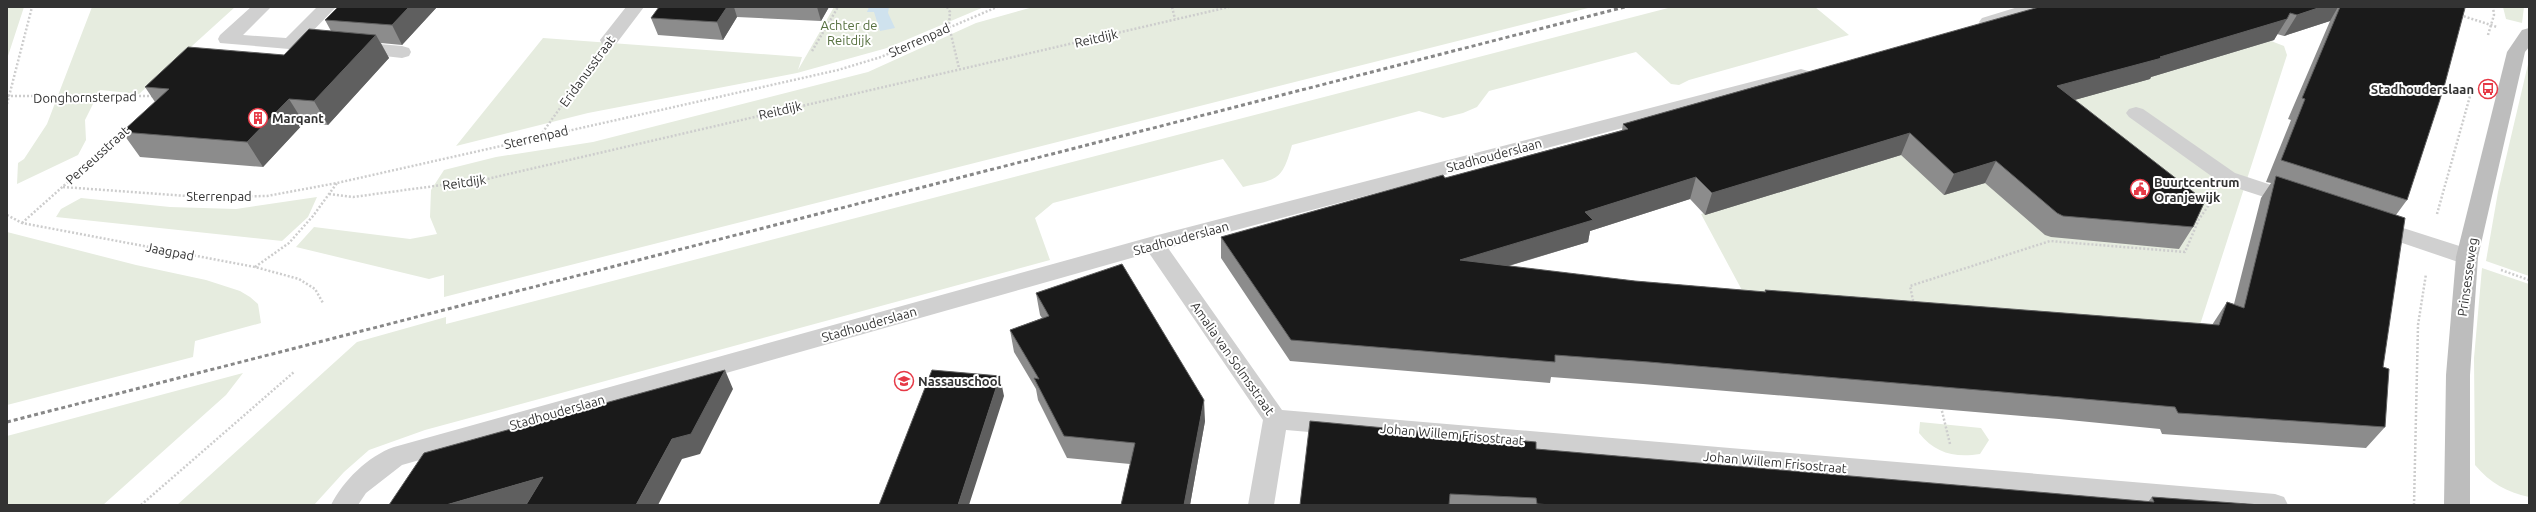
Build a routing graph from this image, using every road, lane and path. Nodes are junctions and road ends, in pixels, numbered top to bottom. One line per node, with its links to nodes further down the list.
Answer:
1 (32, 7): 23 (path)
2 (262, 7): 18 (street)
3 (327, 7): 18 (street)
4 (635, 7): 17 (street, Eridanusstraat)
5 (838, 7): 19 (path)
6 (947, 7): 14 (path)
7 (997, 7): 14 (path, Sterrenpad)
8 (1172, 7): 13 (path)
9 (1229, 7): 13 (path, Reitdijk)
10 (2037, 7): 15 (street)
11 (2493, 7): 12 (path)
12 (2456, 14)
13 (1175, 19): 21 (path, Reitdijk)
14 (949, 26): 21 (path); 28 (path, Sterrenpad)
15 (1968, 29)
16 (2529, 34): 38 (street, Prinsesseweg)
17 (609, 40): 28 (path, Eridanusstraat)
18 (291, 43): 20 (street)
19 (812, 51)
20 (402, 52)
21 (959, 68): 32 (path, Reitdijk)
22 (1822, 69): 37 (street, Stadhouderslaan)
23 (8, 96): 24 (path, Donghornsterpad); 25 (path)
24 (155, 96)
25 (7, 104)
26 (2136, 113): 29 (street)
27 (127, 128): 31 (path, Perseusstraat)
28 (540, 136): 30 (path, Sterrenpad)
29 (2228, 178): 33 (street); 41 (path)
30 (337, 183): 31 (path, Sterrenpad); 32 (path)
31 (63, 187): 36 (path, Perseusstraat)
32 (329, 194): 39 (path)
33 (2310, 205)
34 (7, 215): 36 (path, Jaagpad)
35 (2355, 220): 38 (street)
36 (22, 224): 39 (path, Jaagpad)
37 (1154, 244): 44 (street, Amalia van Solmsstraat); 47 (street, Stadhouderslaan)
38 (2467, 257): 50 (street, Prinsesseweg)
39 (255, 267): 40 (path, Jaagpad)
40 (323, 303)
41 (1916, 309)
42 (294, 372): 46 (path)
43 (1939, 401): 45 (path)
44 (1275, 418): 45 (street, Johan Willem Frisostraat); 48 (street, Amalia van Solmsstraat)
45 (1959, 478): 49 (street, Johan Willem Frisostraat)
46 (141, 505)
47 (344, 505)
48 (1260, 505)
49 (2275, 505)
50 (2457, 505)

